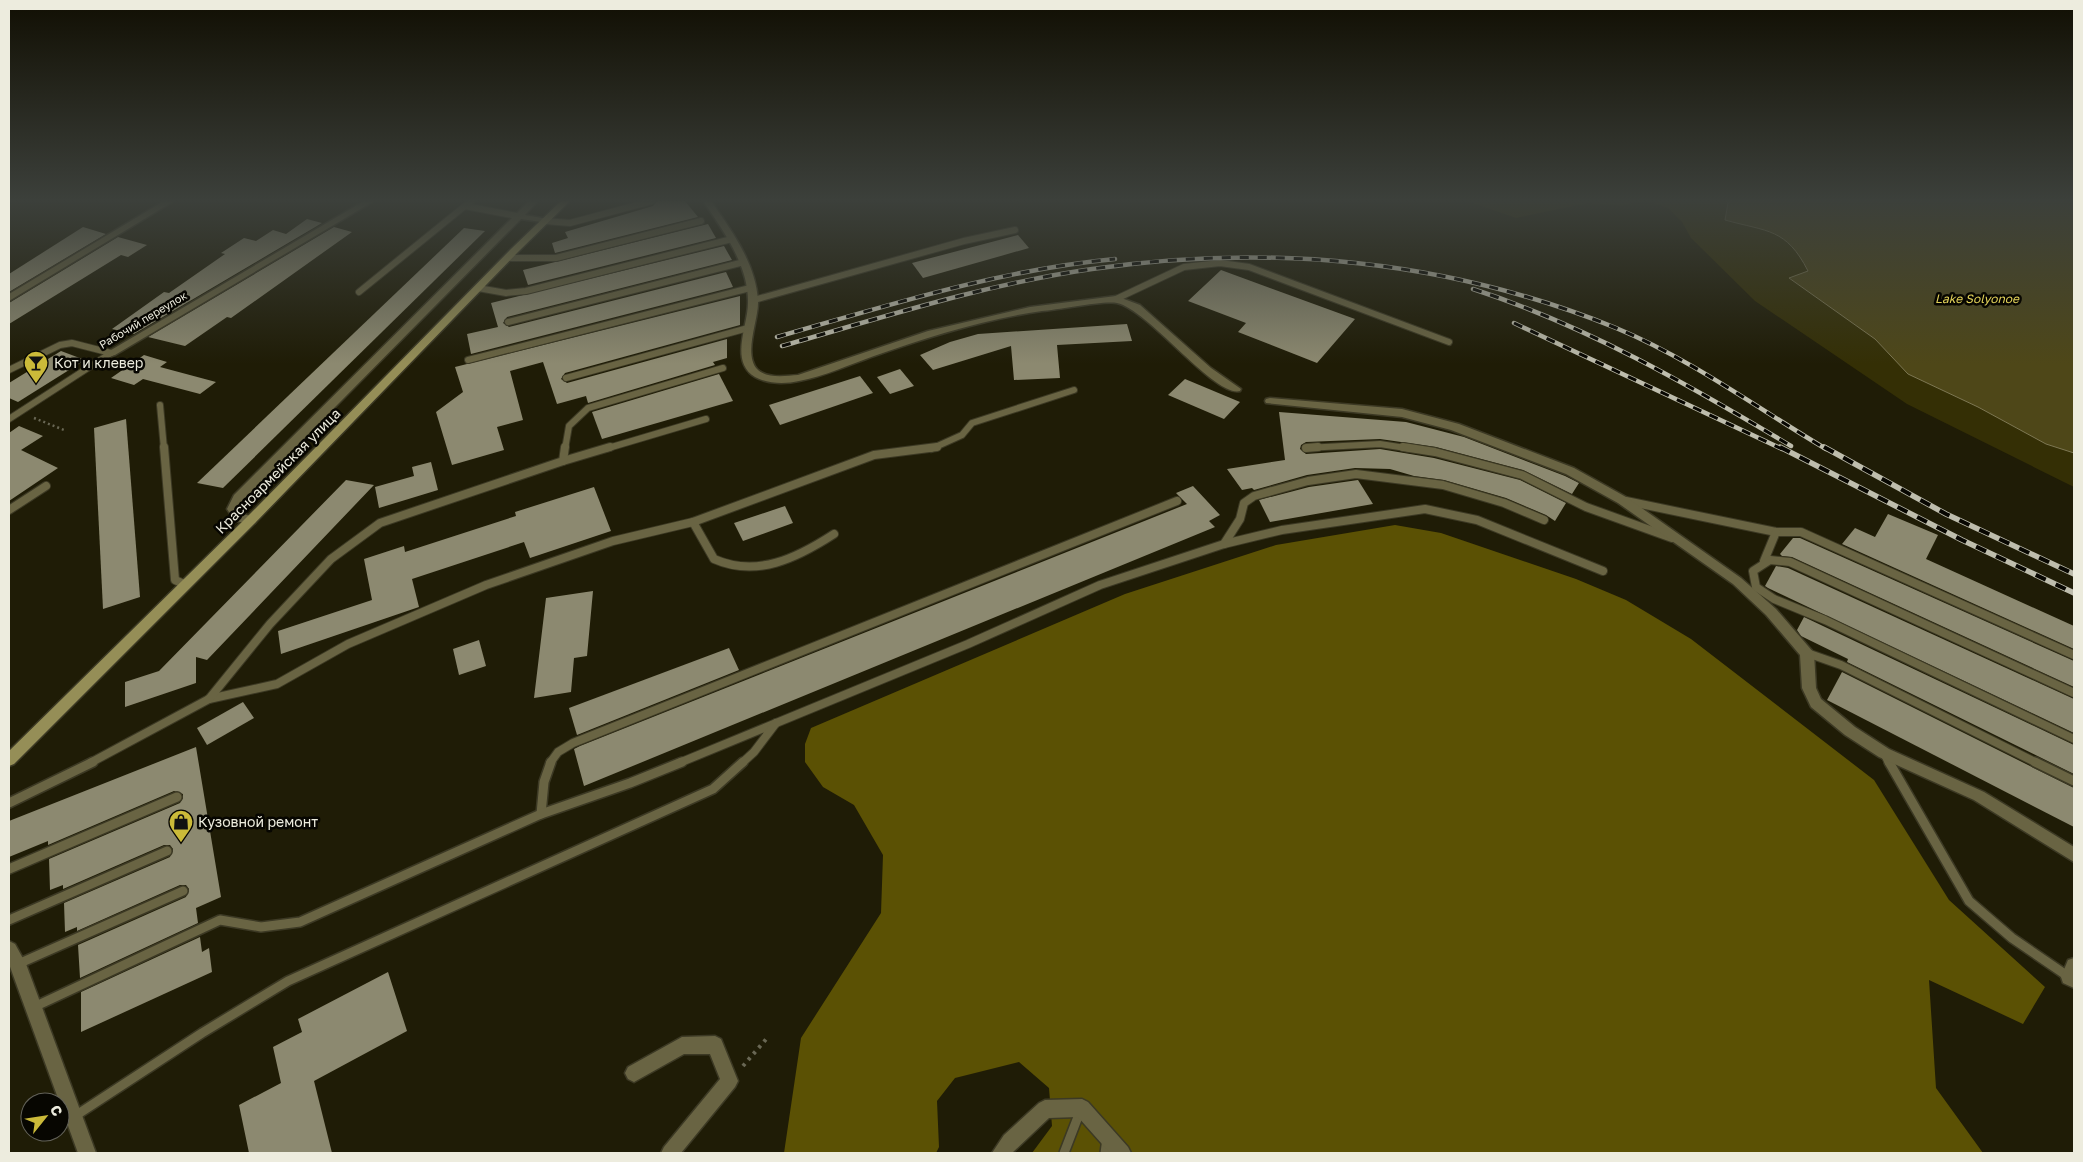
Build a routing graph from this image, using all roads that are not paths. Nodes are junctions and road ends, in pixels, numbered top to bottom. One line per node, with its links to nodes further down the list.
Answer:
1 (80, 255): 15 (street)
2 (278, 255): 21 (street, Рабочий переулок)
3 (404, 255): 14 (lane)
4 (478, 255): 38 (street)
5 (510, 255): 10 (main road, Красноармейская улица)
6 (567, 255): 10 (lane)
7 (668, 255): 12 (lane)
8 (740, 255): 11 (street)
9 (913, 255): 17 (lane)
10 (507, 258): 12 (main road, Красноармейская улица)
11 (744, 262): 13 (street); 18 (lane)
12 (478, 288): 38 (main road, Красноармейская улица)
13 (750, 288): 17 (street); 22 (lane)
14 (359, 292)
15 (9, 298)
16 (1116, 299): 19 (street); 20 (lane); 26 (street)
17 (754, 300): 19 (street)
18 (508, 322)
19 (748, 328): 25 (lane)
20 (1449, 342)
21 (111, 353): 24 (lane); 30 (lane, Рабочий переулок)
22 (468, 360)
23 (723, 368): 33 (lane)
24 (9, 370)
25 (566, 378)
26 (1236, 388)
27 (1074, 390): 40 (lane)
28 (1270, 401): 35 (street)
29 (160, 405): 47 (lane)
30 (9, 419)
31 (706, 419): 33 (lane)
32 (1306, 448): 43 (lane)
33 (563, 462): 51 (lane)
34 (46, 486): 37 (lane)
35 (1622, 500): 41 (lane); 43 (street)
36 (1177, 501): 59 (lane)
37 (9, 510)
38 (251, 520): 47 (main road, Красноармейская улица)
39 (1544, 520): 44 (lane)
40 (693, 522): 42 (lane); 51 (lane)
41 (1776, 532): 45 (lane); 49 (lane)
42 (834, 534)
43 (1680, 541): 48 (street)
44 (1224, 544): 46 (lane); 52 (lane)
45 (1764, 561): 50 (lane); 53 (lane)
46 (1603, 571)
47 (186, 585): 55 (main road, Красноармейская улица)
48 (1807, 653): 54 (street); 56 (lane)
49 (2074, 654)
50 (2074, 693)
51 (209, 699): 58 (lane)
52 (777, 722): 59 (lane); 71 (lane)
53 (2074, 739)
54 (1884, 753): 61 (street); 67 (lane)
55 (9, 760)
56 (2074, 782)
57 (177, 797): 62 (lane)
58 (9, 803)
59 (541, 814): 68 (lane)
60 (167, 851): 64 (lane)
61 (2074, 855)
62 (9, 868)
63 (183, 891): 66 (lane)
64 (9, 920)
65 (9, 949): 66 (street)
66 (18, 964): 68 (street)
67 (2072, 974)
68 (34, 1007): 71 (street)
69 (634, 1073): 74 (street)
70 (1082, 1108): 72 (street); 75 (street); 76 (lane)
71 (74, 1116): 73 (street)
72 (1107, 1135): 77 (lane); 78 (street)
73 (83, 1151)
74 (670, 1153)
75 (1001, 1153)
76 (1064, 1153)
77 (1105, 1153)
78 (1122, 1153)

